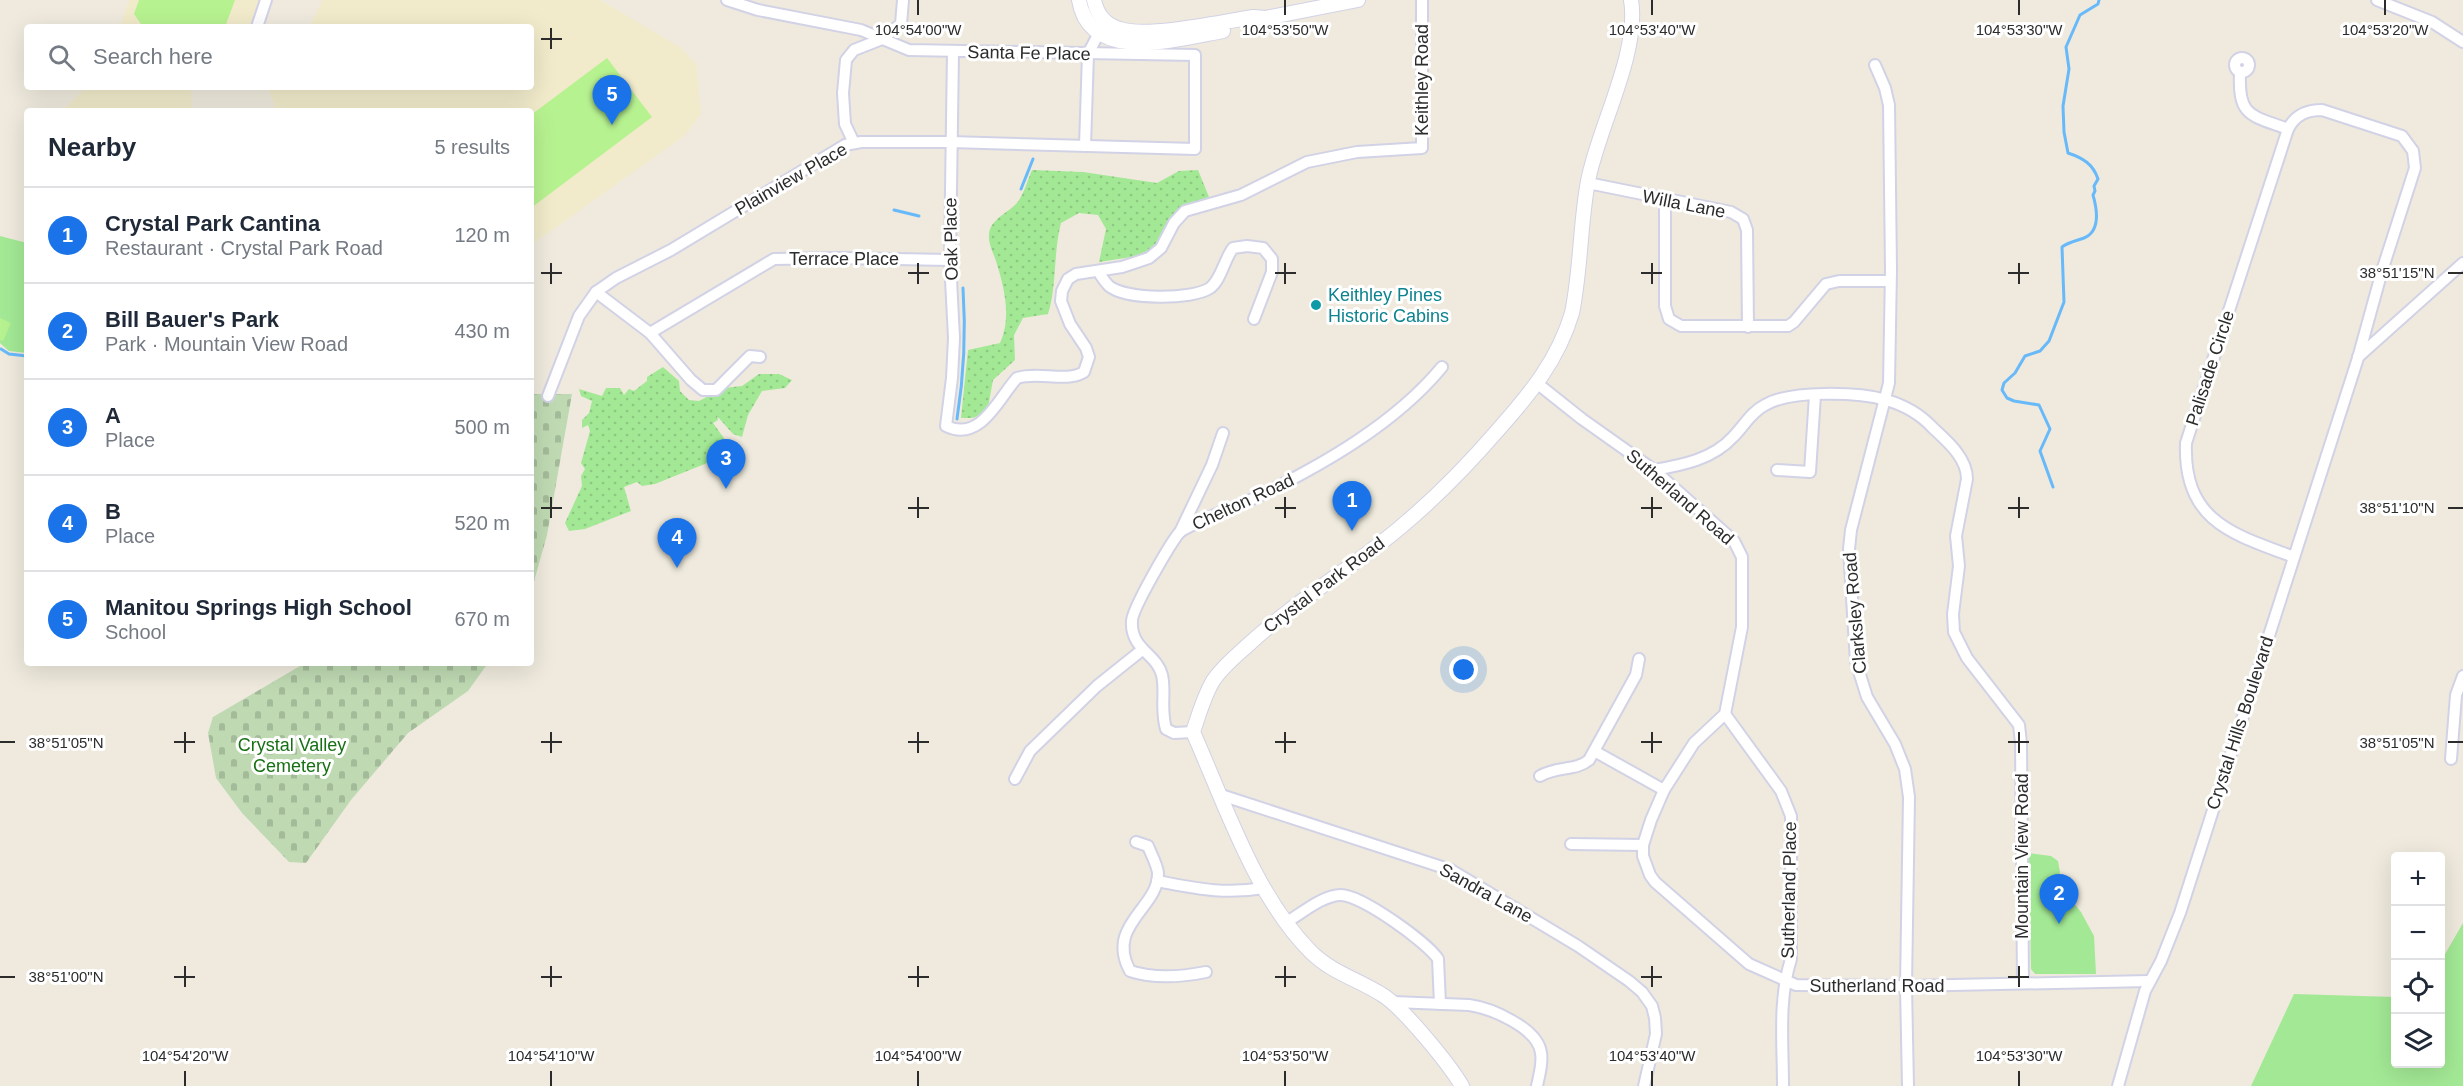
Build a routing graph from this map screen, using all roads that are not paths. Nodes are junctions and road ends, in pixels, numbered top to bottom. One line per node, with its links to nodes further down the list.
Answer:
1 (266, 0): 10 (street)
2 (727, 0): 12 (street, Santa Fe Place)
3 (903, 0): 12 (street)
4 (1079, 0): 11 (street)
5 (1094, 0): 11 (street)
6 (1358, 0): 11 (street)
7 (1422, 0): 27 (street, Keithley Road)
8 (1631, 0): 23 (street, Crystal Park Road)
9 (2377, 0): 13 (street)
10 (257, 24)
11 (1102, 28): 15 (street)
12 (882, 39): 14 (street, Santa Fe Place); 20 (street)
13 (2463, 42)
14 (953, 52): 15 (street, Santa Fe Place); 19 (street, Oak Place)
15 (1088, 54): 21 (street); 22 (street, Santa Fe Place)
16 (1875, 65): 28 (street, Clarksley Road)
17 (2240, 72): 18 (street)
18 (2288, 129): 34 (street, Crystal Hills Boulevard); 45 (street, Palisade Circle)
19 (950, 142): 20 (street, Plainview Place); 21 (street, Plainview Place); 25 (street, Oak Place)
20 (854, 143): 29 (street, Plainview Place)
21 (1085, 146): 22 (street, Plainview Place)
22 (1195, 149)
23 (1588, 183): 24 (street, Willa Lane); 36 (street, Crystal Park Road)
24 (1665, 201): 31 (street, Willa Lane); 31 (street)
25 (950, 260): 32 (street, Terrace Place); 40 (street, Oak Place)
26 (2463, 263): 34 (street)
27 (1098, 271): 30 (street); 40 (street, Keithley Road)
28 (1890, 281): 31 (street); 39 (street, Clarksley Road)
29 (596, 292): 32 (street); 38 (street, Plainview Place)
30 (1254, 319)
31 (1748, 327)
32 (650, 333): 33 (street)
33 (760, 357)
34 (2358, 358): 45 (street, Crystal Hills Boulevard)
35 (1442, 367): 44 (street, Chelton Road)
36 (1538, 384): 42 (street, Sutherland Road); 50 (street, Crystal Park Road)
37 (1815, 395): 39 (street, Mountain View Road); 42 (street, Mountain View Road); 43 (street)
38 (548, 396)
39 (1887, 400): 66 (street, Mountain View Road); 67 (street, Clarksley Road)
40 (946, 426)
41 (1223, 433): 44 (street)
42 (1654, 470): 49 (street, Sutherland Road)
43 (1777, 470)
44 (1179, 532): 46 (street, Chelton Road)
45 (2294, 557): 65 (street, Crystal Hills Boulevard)
46 (1142, 650): 50 (street); 54 (street)
47 (1639, 659): 51 (street)
48 (2463, 676): 52 (street)
49 (1725, 714): 55 (street); 64 (street, Sutherland Place)
50 (1193, 732): 56 (street)
51 (1596, 752): 53 (street); 55 (street)
52 (2451, 759)
53 (1540, 776)
54 (1015, 778)
55 (1664, 790): 59 (street)
56 (1221, 795): 61 (street); 72 (street, Sandra Lane)
57 (1136, 842): 60 (street)
58 (1571, 844): 59 (street)
59 (1643, 845): 64 (street, Sutherland Road)
60 (1157, 880): 61 (street); 63 (street)
61 (1263, 888): 62 (street)
62 (1287, 922): 68 (street); 69 (street)
63 (1206, 972)
64 (1784, 979): 67 (street, Sutherland Road); 73 (street, Sutherland Place)
65 (2149, 981): 66 (street, Sutherland Road); 75 (street, Crystal Hills Boulevard)
66 (2023, 983): 67 (street, Sutherland Road)
67 (1906, 986): 74 (street, Clarksley Road)
68 (1394, 1002): 69 (street); 70 (street)
69 (1440, 1004): 71 (street)
70 (1462, 1086)
71 (1537, 1086)
72 (1644, 1086)
73 (1783, 1086)
74 (1908, 1086)
75 (2118, 1086)

